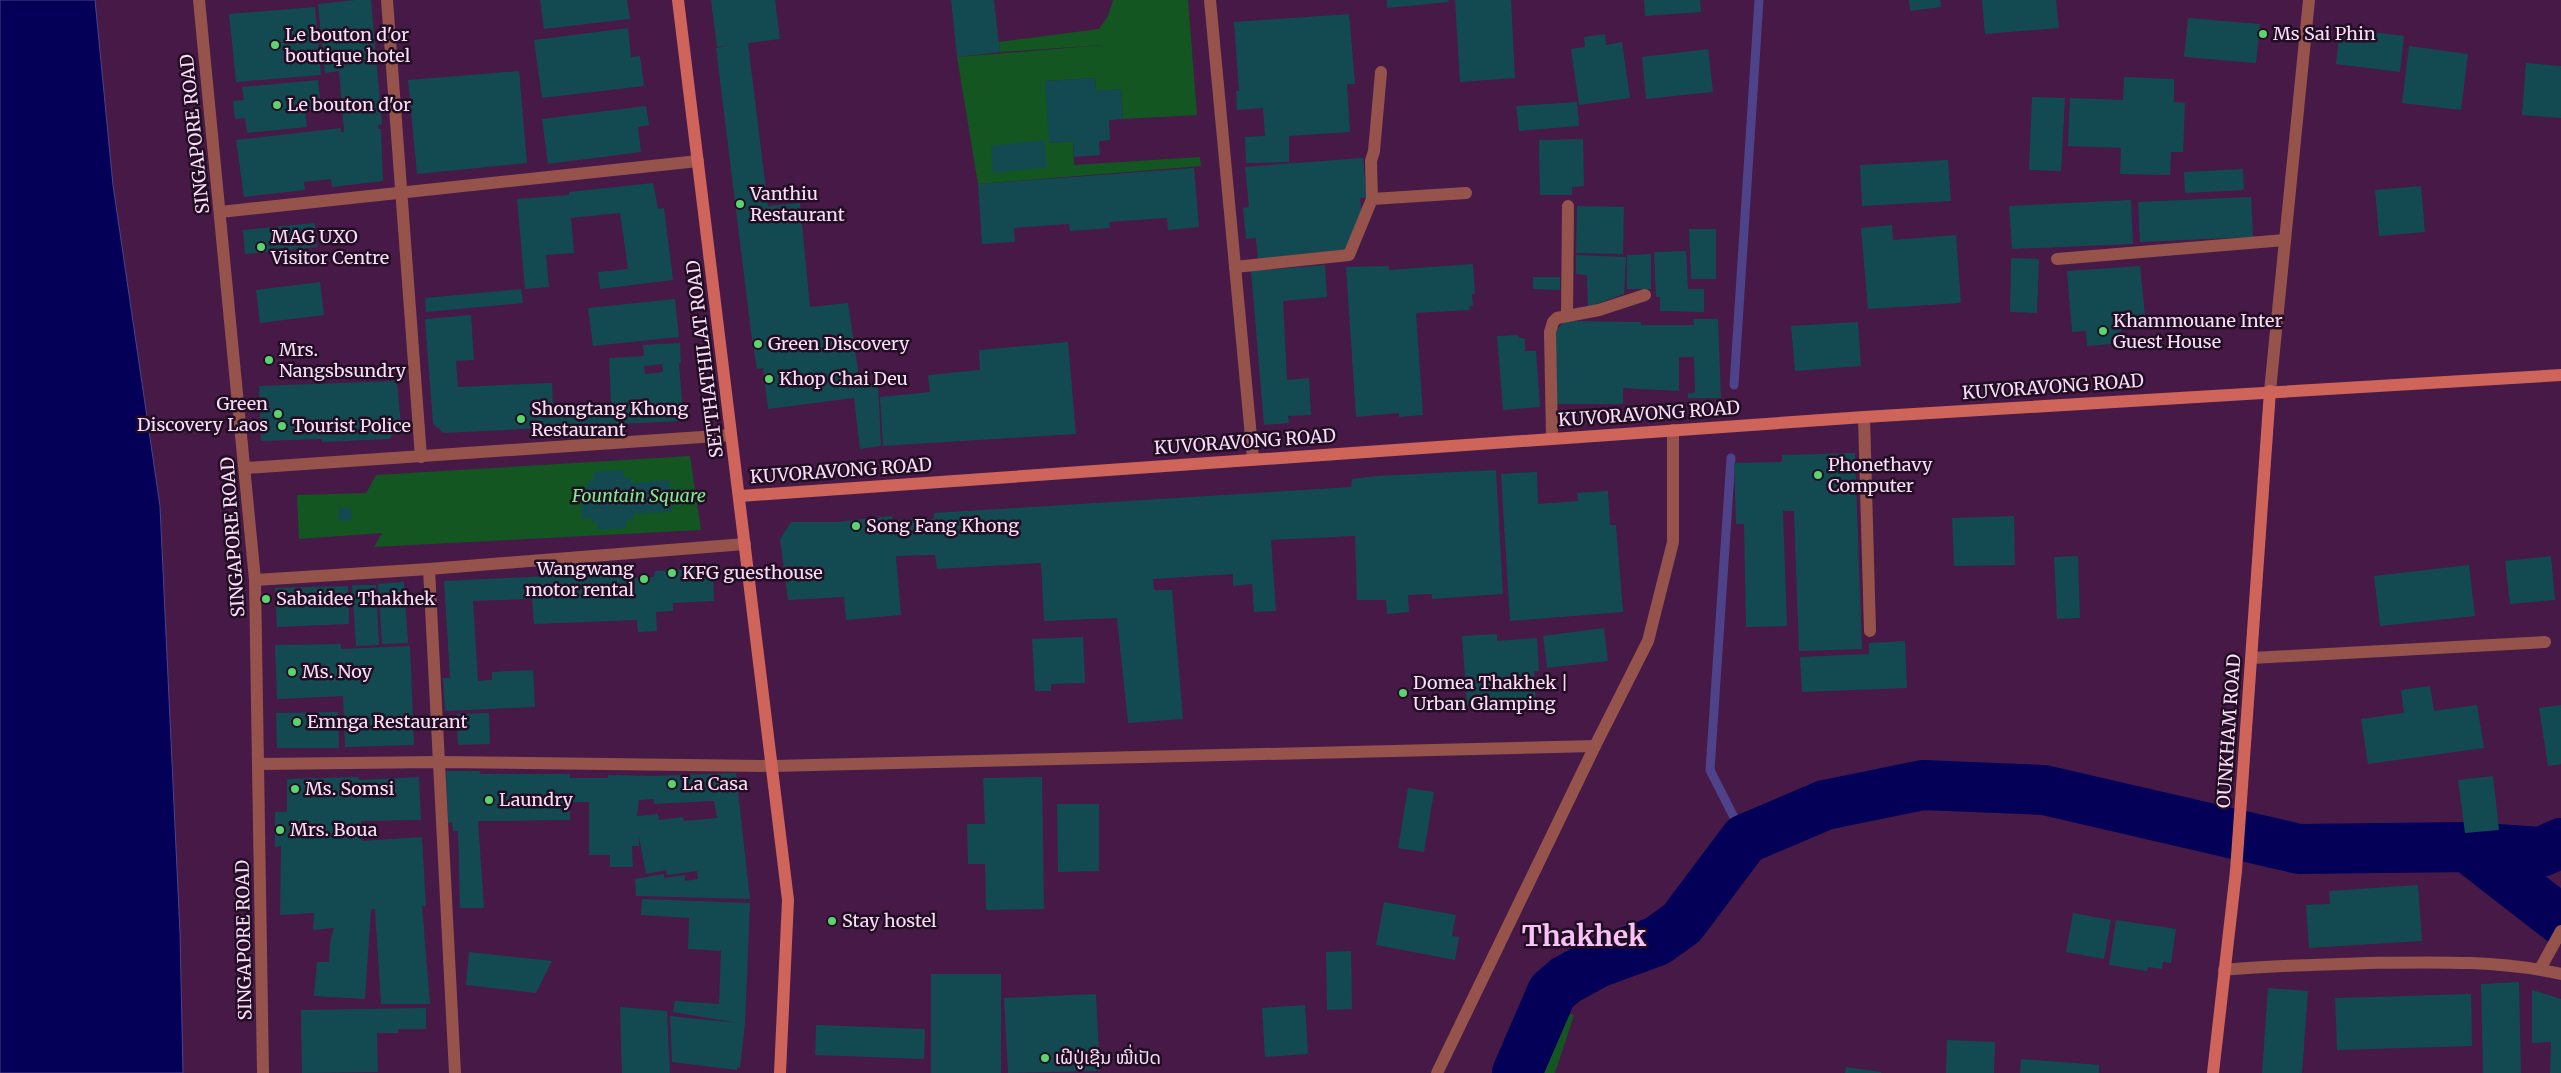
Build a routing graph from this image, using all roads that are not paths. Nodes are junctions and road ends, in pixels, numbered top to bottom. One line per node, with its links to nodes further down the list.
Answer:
1 (199, 0): 12 (street, SINGAPORE ROAD)
2 (388, 0): 8 (street)
3 (678, 0): 7 (street, SETTHATHILAT ROAD)
4 (1210, 0): 15 (street)
5 (2309, 0): 13 (street)
6 (1381, 72): 10 (street)
7 (698, 162): 8 (street); 22 (street, SETTHATHILAT ROAD)
8 (401, 192): 12 (street); 24 (street)
9 (1466, 194): 10 (street)
10 (1372, 199): 15 (street)
11 (1568, 206): 17 (street)
12 (220, 212): 26 (street, SINGAPORE ROAD)
13 (2285, 240): 14 (street); 19 (street)
14 (2057, 259)
15 (1235, 268): 25 (street)
16 (1645, 295): 17 (street)
17 (1567, 316): 23 (street)
18 (2561, 375): 19 (street, KUVORAVONG ROAD)
19 (2270, 391): 20 (street, KUVORAVONG ROAD); 33 (street, OUNKHAM ROAD)
20 (1864, 417): 21 (street, KUVORAVONG ROAD); 31 (street)
21 (1673, 430): 23 (street, KUVORAVONG ROAD); 34 (street)
22 (731, 435): 24 (street); 27 (street, SETTHATHILAT ROAD)
23 (1552, 438): 25 (street, KUVORAVONG ROAD)
24 (421, 457): 26 (street)
25 (1253, 458): 27 (street, KUVORAVONG ROAD)
26 (246, 468): 30 (street, SINGAPORE ROAD)
27 (740, 496): 28 (street, SETTHATHILAT ROAD)
28 (745, 544): 29 (street); 37 (street, SETTHATHILAT ROAD)
29 (429, 569): 30 (street); 35 (street)
30 (255, 580): 36 (street, SINGAPORE ROAD)
31 (1870, 631)
32 (2545, 642): 33 (street)
33 (2252, 658): 40 (street, OUNKHAM ROAD)
34 (1595, 746): 37 (street); 45 (street)
35 (439, 762): 36 (street); 37 (street); 43 (street)
36 (259, 764): 42 (street, SINGAPORE ROAD)
37 (773, 766): 44 (street, SETTHATHILAT ROAD)
38 (2561, 931): 39 (street)
39 (2540, 969): 40 (street); 41 (street)
40 (2224, 970): 46 (street, OUNKHAM ROAD)
41 (2561, 974)
42 (263, 1073)
43 (455, 1073)
44 (780, 1073)
45 (1437, 1073)
46 (2214, 1073)

